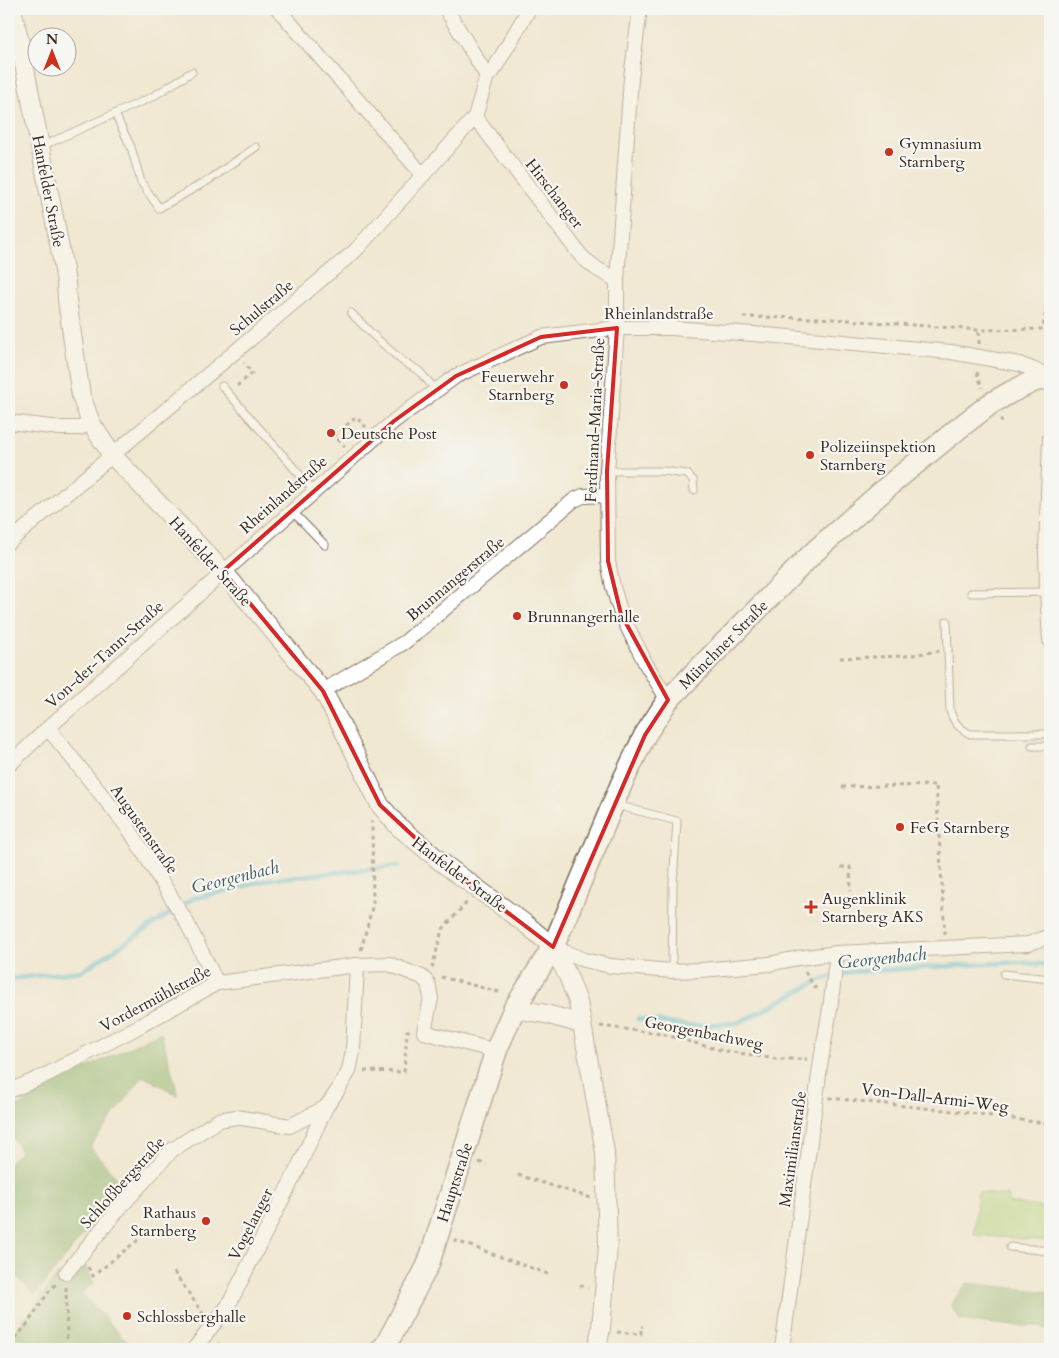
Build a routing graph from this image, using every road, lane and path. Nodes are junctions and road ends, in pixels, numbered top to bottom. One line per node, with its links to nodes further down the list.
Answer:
1 (12, 9): 10 (street, Hanfelder Straße)
2 (278, 9): 12 (street)
3 (446, 9): 7 (street)
4 (529, 9): 7 (street, Schulstraße)
5 (640, 9): 13 (street, Ferdinand-Maria-Straße)
6 (192, 72): 8 (lane)
7 (487, 76): 9 (street, Schulstraße)
8 (115, 114): 10 (lane); 11 (lane)
9 (475, 117): 12 (street, Schulstraße); 13 (street, Hirschanger)
10 (40, 148): 28 (street, Hanfelder Straße)
11 (256, 148)
12 (423, 175): 32 (street, Schulstraße)
13 (617, 280): 17 (street, Ferdinand-Maria-Straße)
14 (1050, 280): 18 (path)
15 (351, 313): 23 (lane)
16 (736, 316): 18 (path)
17 (617, 328): 19 (street, Rheinlandstraße); 23 (street, Rheinlandstraße); 33 (street, Ferdinand-Maria-Straße)
18 (979, 330): 19 (path)
19 (978, 356): 21 (street, Rheinlandstraße); 25 (path)
20 (247, 368): 24 (path)
21 (1050, 376): 25 (main road, Münchner Straße)
22 (222, 386): 24 (lane)
23 (436, 390): 35 (street, Rheinlandstraße)
24 (228, 393): 35 (lane)
25 (990, 404): 29 (path); 50 (main road, Münchner Straße)
26 (356, 417): 31 (path)
27 (9, 422): 28 (street)
28 (91, 423): 32 (street, Hanfelder Straße)
29 (1004, 425)
30 (1050, 438): 37 (street)
31 (341, 443)
32 (112, 455): 39 (street, Schulstraße); 42 (street, Hanfelder Straße)
33 (607, 470): 34 (lane); 36 (street, Ferdinand-Maria-Straße)
34 (694, 490)
35 (314, 491): 38 (street, Rheinlandstraße)
36 (607, 495): 49 (street, Brunnangerstraße); 50 (street, Ferdinand-Maria-Straße)
37 (1049, 496): 41 (street)
38 (292, 511): 40 (lane); 42 (street, Rheinlandstraße)
39 (9, 542)
40 (325, 545)
41 (1048, 551): 43 (street)
42 (223, 571): 49 (street, Hanfelder Straße); 51 (street, Von-der-Tann-Straße)
43 (1047, 592): 44 (lane); 46 (street)
44 (971, 593)
45 (947, 621): 47 (lane)
46 (1050, 640)
47 (947, 650): 48 (path); 52 (lane)
48 (840, 658)
49 (323, 691): 58 (street, Hanfelder Straße)
50 (668, 700): 57 (main road, Münchner Straße)
51 (48, 728): 55 (street, Von-der-Tann-Straße); 72 (street, Augustenstraße)
52 (1050, 734)
53 (1032, 746): 54 (lane)
54 (1050, 746)
55 (9, 765)
56 (842, 786): 64 (path)
57 (613, 804): 63 (main road, Münchner Straße); 67 (lane)
58 (380, 805): 60 (street, Hanfelder Straße); 66 (path)
59 (841, 867): 61 (path)
60 (479, 889): 63 (street, Hanfelder Straße); 70 (path)
61 (851, 891)
62 (1050, 936): 64 (street)
63 (553, 946): 67 (street); 74 (main road, Münchner Straße); 75 (street, Hanfelder Straße)
64 (946, 948): 65 (street)
65 (837, 960): 67 (street); 78 (street, Maximilianstraße)
66 (357, 965): 70 (street, Vordermühlstraße); 72 (street, Vordermühlstraße); 79 (street, Schloßbergstraße)
67 (672, 970)
68 (1004, 974): 71 (lane)
69 (807, 977): 73 (path)
70 (429, 979): 74 (path); 76 (street)
71 (1050, 979)
72 (217, 983): 80 (street, Vordermühlstraße)
73 (818, 992)
74 (517, 1003): 75 (street); 77 (main road, Hauptstraße)
75 (582, 1024): 78 (path, Georgenbachweg); 85 (street, Hanfelder Straße)
76 (424, 1032): 77 (street); 79 (path)
77 (496, 1052): 86 (main road, Hauptstraße)
78 (821, 1060): 81 (street, Maximilianstraße)
79 (348, 1071): 82 (street, Schloßbergstraße)
80 (9, 1091)
81 (816, 1097): 83 (path, Von-Dall-Armi-Weg); 106 (street, Maximilianstraße)
82 (326, 1107): 92 (street, Schloßbergstraße); 93 (street, Vogelanger)
83 (1050, 1124)
84 (518, 1175): 85 (path)
85 (607, 1202): 95 (street, Hanfelder Straße)
86 (437, 1234): 91 (path); 98 (main road, Hauptstraße)
87 (138, 1240): 92 (path)
88 (1010, 1247): 89 (lane)
89 (1050, 1251)
90 (174, 1272): 93 (path)
91 (548, 1274)
92 (61, 1278): 96 (path); 97 (path)
93 (212, 1327): 103 (street, Vogelanger); 104 (path)
94 (642, 1327): 95 (path)
95 (600, 1330): 105 (street, Hanfelder Straße)
96 (9, 1344)
97 (67, 1346): 99 (path); 100 (path)
98 (387, 1348)
99 (63, 1349)
100 (72, 1349)
101 (99, 1349): 102 (path)
102 (132, 1349)
103 (194, 1349)
104 (221, 1349)
105 (597, 1349)
106 (782, 1349)

